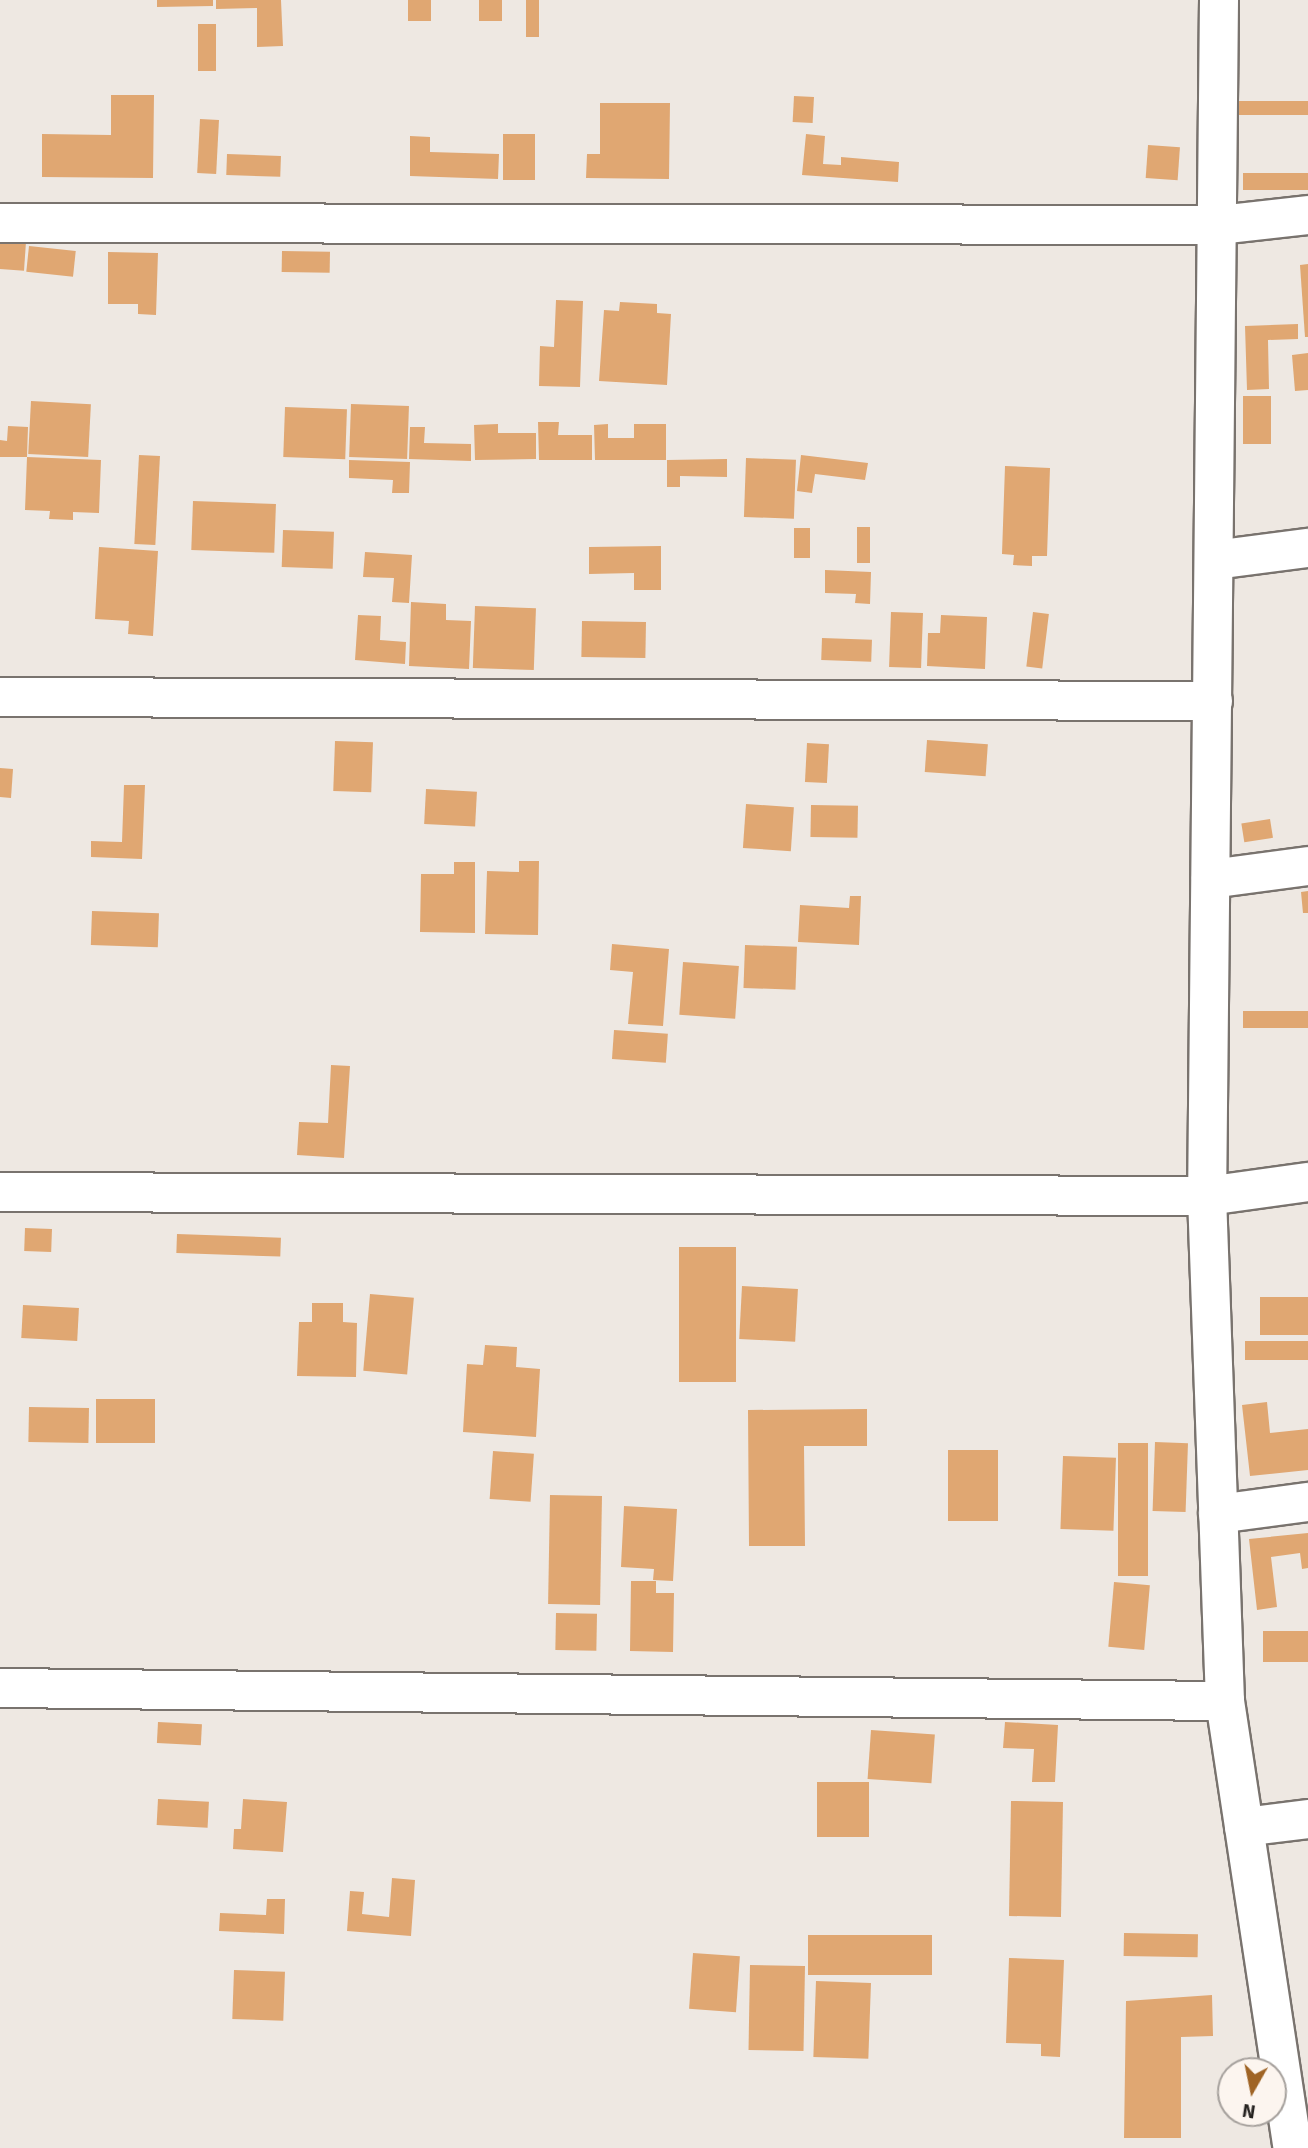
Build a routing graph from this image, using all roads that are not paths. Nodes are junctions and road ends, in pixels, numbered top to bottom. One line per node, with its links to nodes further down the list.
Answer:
1 (1219, 0): 4 (street)
2 (1308, 215): 4 (street)
3 (0, 223): 4 (street)
4 (1219, 225): 6 (street)
5 (1308, 548): 6 (street)
6 (1215, 560): 8 (street)
7 (0, 697): 8 (street)
8 (1213, 701): 10 (street)
9 (1308, 866): 10 (street)
10 (1211, 879): 13 (street)
11 (1308, 1182): 13 (street)
12 (0, 1192): 13 (street)
13 (1207, 1196): 15 (street)
14 (1308, 1502): 15 (street)
15 (1218, 1514): 17 (street)
16 (0, 1688): 17 (street)
17 (1225, 1701): 19 (street)
18 (1308, 1819): 19 (street)
19 (1244, 1827): 20 (street)
20 (1298, 2141)

